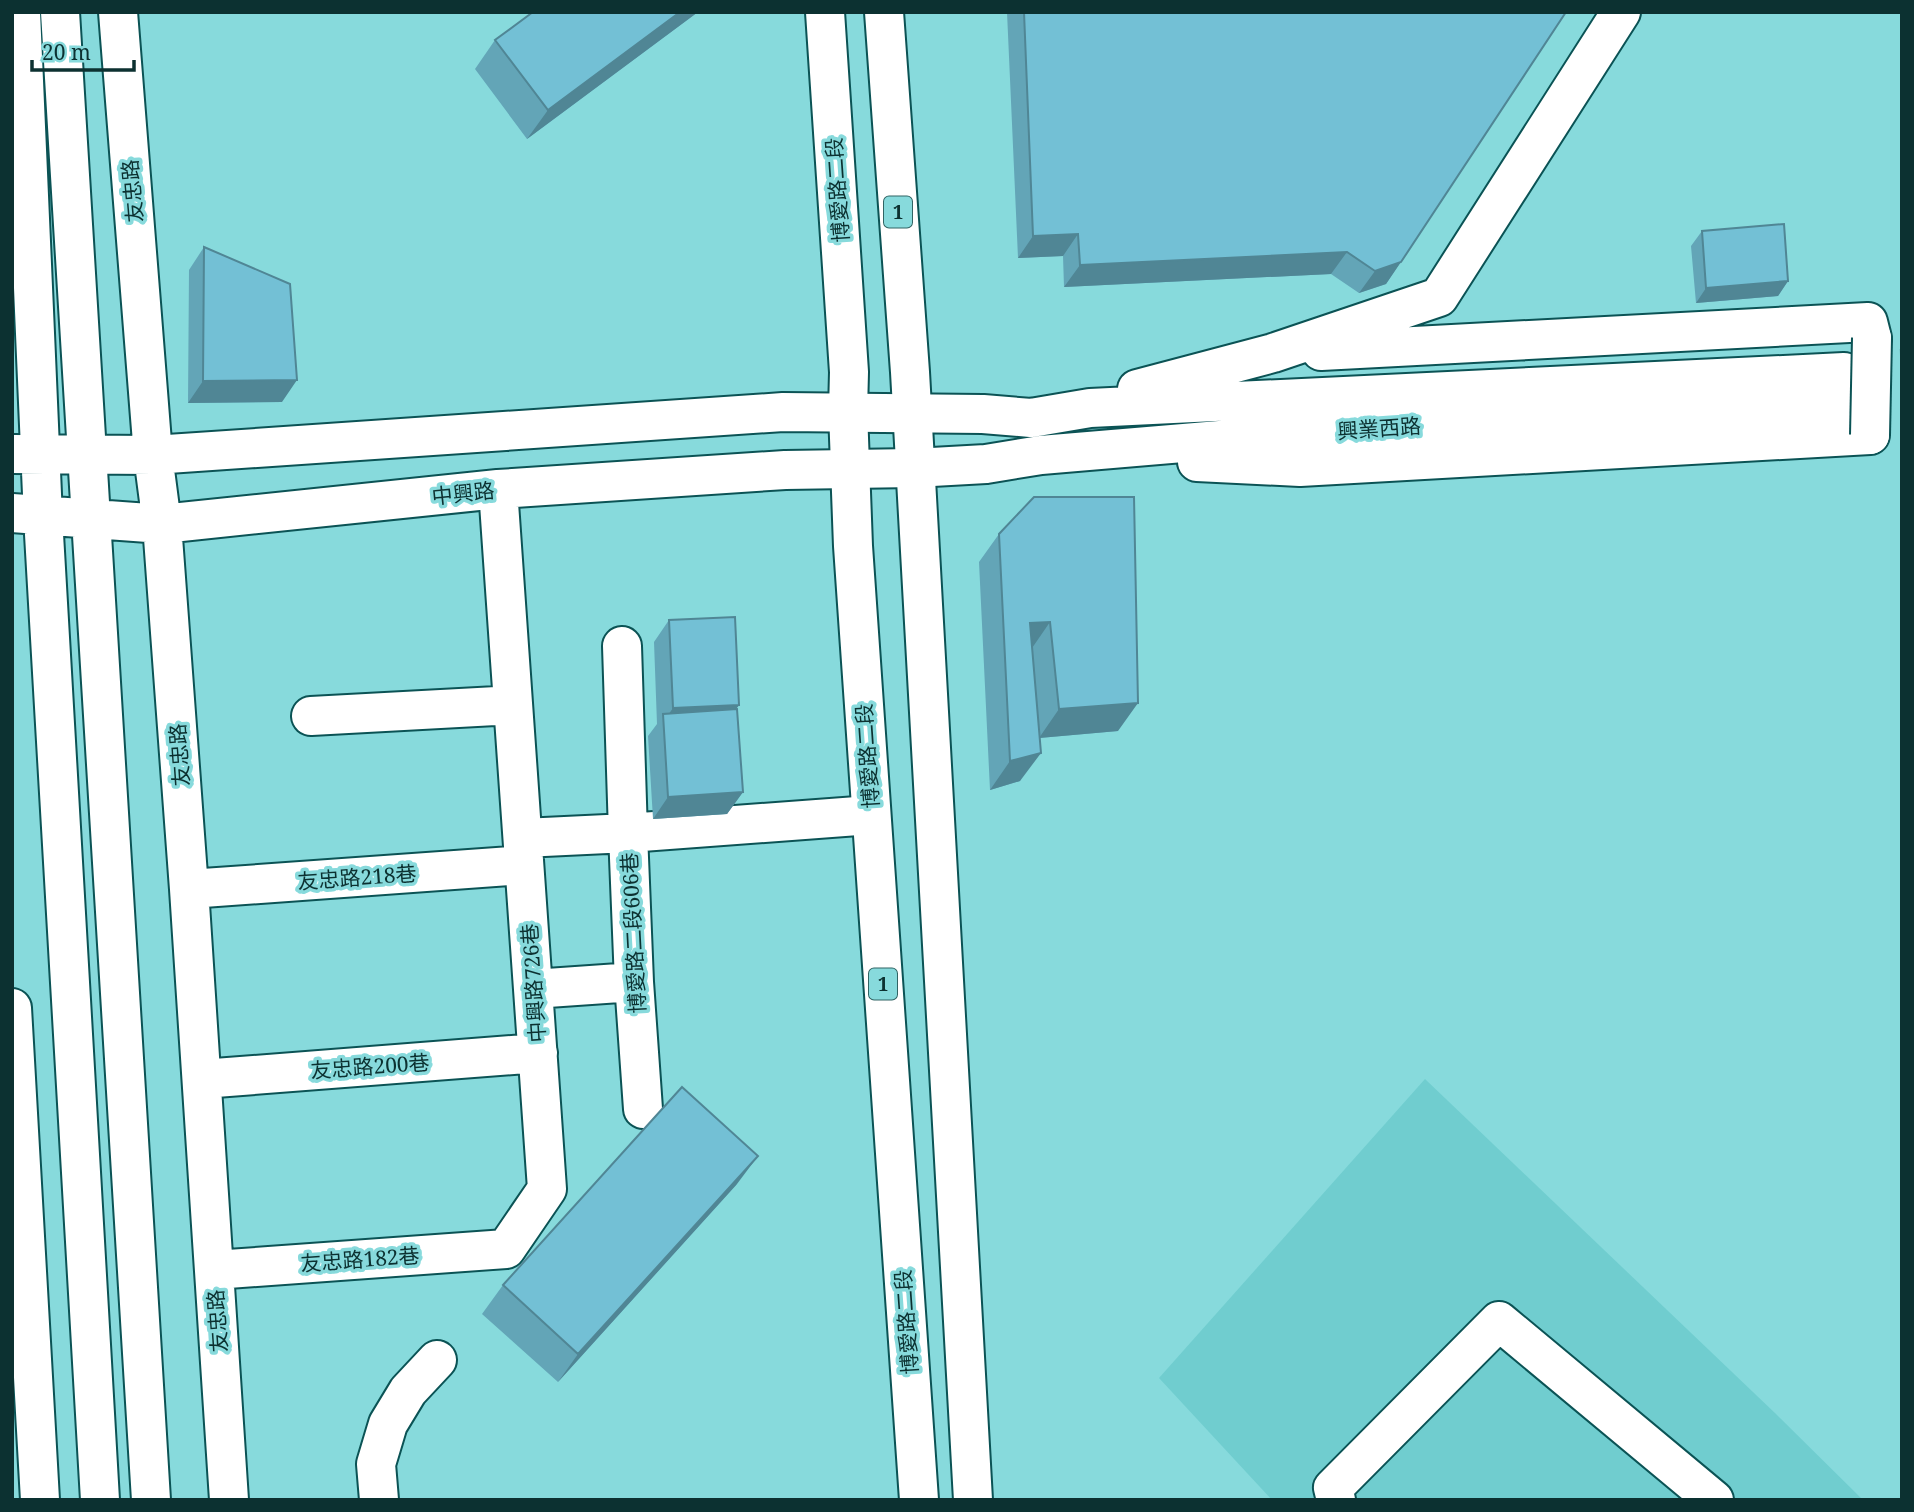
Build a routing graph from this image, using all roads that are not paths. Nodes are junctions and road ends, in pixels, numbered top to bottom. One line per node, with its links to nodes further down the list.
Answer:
1 (21, 12): 11 (street)
2 (60, 12): 12 (street)
3 (118, 12): 13 (street, 友忠路)
4 (825, 12): 8 (street, 博愛路二段 / 1)
5 (884, 12): 9 (street, 1)
6 (1621, 12): 7 (street)
7 (1273, 353): 10 (street); 14 (street, bridge)
8 (848, 411): 9 (street); 13 (street); 15 (street, 博愛路二段 / 1)
9 (912, 413): 10 (street, 興業西路); 16 (street, 1)
10 (1031, 418): 14 (street, 興業西路)
11 (26, 454): 12 (street); 18 (street)
12 (87, 455): 13 (street); 19 (street)
13 (153, 455): 20 (street, 友忠路)
14 (1041, 455): 16 (street, 興業西路)
15 (849, 467): 16 (street, 中興路); 17 (street, 中興路); 24 (street, 博愛路二段 / 1)
16 (914, 468): 43 (street, 1)
17 (498, 489): 20 (street, 中興路); 22 (street, 中興路726巷)
18 (27, 515): 19 (street, 中興路); 38 (street)
19 (91, 520): 20 (street, 中興路); 39 (street)
20 (162, 524): 27 (street, 友忠路)
21 (622, 646): 25 (street)
22 (513, 705): 23 (street); 26 (street, 中興路726巷)
23 (311, 716)
24 (872, 815): 25 (street, 博愛路二段606巷); 42 (street, 博愛路二段 / 1)
25 (628, 833): 26 (street, 友忠路218巷); 28 (street, 博愛路二段606巷)
26 (524, 852): 27 (street, 友忠路218巷); 29 (street, 中興路726巷)
27 (190, 889): 32 (street, 友忠路)
28 (634, 982): 29 (street); 33 (street, 博愛路二段606巷)
29 (533, 989): 31 (street, 中興路726巷)
30 (12, 1008): 37 (street)
31 (538, 1053): 32 (street, 友忠路200巷); 34 (street, 中興路726巷)
32 (202, 1079): 35 (street, 友忠路)
33 (643, 1109)
34 (506, 1249): 35 (street, 友忠路182巷)
35 (214, 1270): 40 (street, 友忠路)
36 (437, 1360): 41 (street)
37 (40, 1500)
38 (100, 1500)
39 (151, 1500)
40 (229, 1500)
41 (379, 1500)
42 (919, 1500)
43 (973, 1500)
44 (1336, 1500): 45 (street)
45 (1714, 1500)

